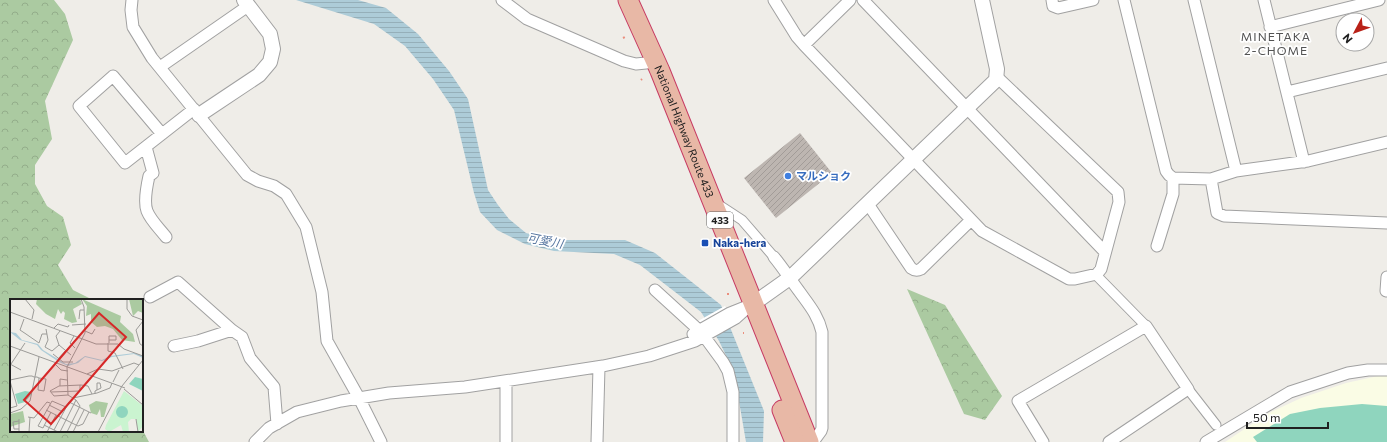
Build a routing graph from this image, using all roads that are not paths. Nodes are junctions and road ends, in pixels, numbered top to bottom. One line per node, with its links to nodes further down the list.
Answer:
1 (132, 0): 18 (street)
2 (502, 0): 20 (street)
3 (614, 0): 20 (highway, National Highway Route 433 / 433)
4 (628, 0): 20 (highway, National Highway Route 433 / 433)
5 (774, 0): 17 (street)
6 (850, 0): 17 (street)
7 (863, 0): 23 (street)
8 (982, 0): 21 (street)
9 (1052, 0): 10 (street)
10 (1093, 0)
11 (1124, 0): 31 (street)
12 (1194, 0): 30 (street)
13 (1264, 0): 16 (street)
14 (1379, 0): 16 (street)
15 (246, 3): 18 (street); 24 (street)
16 (1270, 26): 22 (street)
17 (804, 44): 28 (street)
18 (160, 67): 24 (street)
19 (1387, 68): 22 (street)
20 (646, 71): 33 (highway, National Highway Route 433 / 433); 47 (highway, National Highway Route 433 / 433)
21 (997, 77): 23 (street); 39 (street)
22 (1287, 92): 29 (street)
23 (967, 108): 28 (street); 39 (street)
24 (196, 112): 25 (street); 56 (street)
25 (162, 134): 27 (street); 27 (street)
26 (1387, 142): 29 (street)
27 (146, 147): 37 (street)
28 (914, 160): 34 (street); 35 (street)
29 (1304, 162): 30 (street)
30 (1236, 171): 32 (street)
31 (1173, 178): 32 (street); 38 (street)
32 (1211, 179): 36 (street)
33 (713, 201): 40 (street); 47 (highway, National Highway Route 433 / 433)
34 (868, 204): 35 (street); 43 (street)
35 (971, 220): 41 (street)
36 (1387, 223)
37 (166, 237)
38 (1157, 246)
39 (1105, 252): 41 (street)
40 (774, 257): 43 (street)
41 (1096, 275): 48 (street)
42 (1387, 277): 45 (street)
43 (790, 278): 47 (street); 66 (street)
44 (655, 290): 50 (street)
45 (1386, 291)
46 (150, 297): 49 (street)
47 (740, 312): 50 (street); 64 (highway, National Highway Route 433 / 433); 65 (highway, National Highway Route 433 / 433)
48 (1146, 326): 55 (street); 67 (street)
49 (232, 330): 51 (street); 57 (street)
50 (704, 332): 52 (street); 63 (street)
51 (174, 346)
52 (599, 367): 54 (street); 62 (street)
53 (1387, 370): 69 (street)
54 (506, 381): 56 (street); 61 (street)
55 (1188, 389): 58 (street); 68 (street)
56 (359, 398): 57 (street); 60 (street)
57 (277, 424): 59 (street)
58 (1216, 425)
59 (255, 442)
60 (381, 442)
61 (506, 442)
62 (597, 442)
63 (733, 442)
64 (795, 442)
65 (809, 442)
66 (813, 442)
67 (1043, 442)
68 (1109, 442)
69 (1206, 442)

